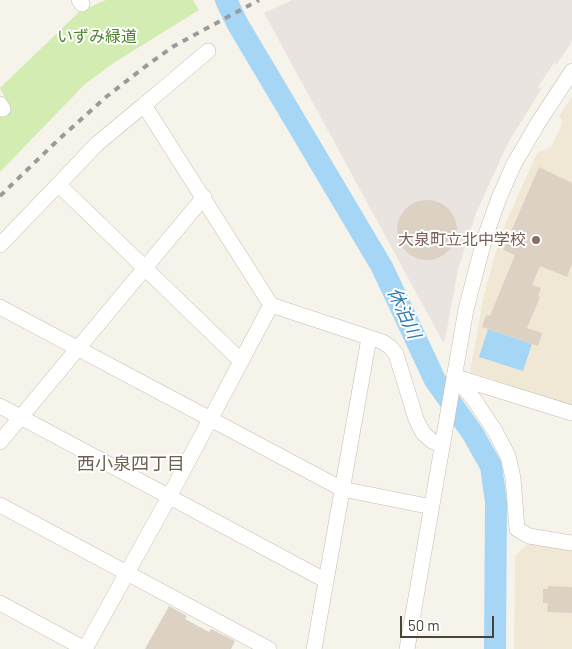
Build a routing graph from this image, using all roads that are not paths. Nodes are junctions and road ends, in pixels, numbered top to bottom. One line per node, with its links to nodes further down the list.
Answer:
1 (208, 52): 3 (street)
2 (572, 71): 13 (street)
3 (144, 105): 4 (street); 5 (street)
4 (59, 185): 6 (street); 7 (street)
5 (204, 197): 7 (street); 8 (street)
6 (0, 245)
7 (144, 268): 11 (street); 12 (street)
8 (272, 305): 10 (street); 12 (street)
9 (0, 307): 11 (street)
10 (369, 338): 19 (street); 20 (street)
11 (77, 348): 16 (street); 17 (street)
12 (241, 362): 17 (street)
13 (453, 383): 15 (street); 19 (street); 24 (street)
14 (0, 406): 16 (street)
15 (572, 412)
16 (20, 417): 18 (street); 21 (street)
17 (211, 420): 20 (street); 21 (street)
18 (0, 442)
19 (442, 446): 23 (street)
20 (342, 489): 23 (street); 26 (street)
21 (169, 497): 25 (street); 26 (street)
22 (0, 505): 25 (street)
23 (432, 507): 31 (street)
24 (572, 543)
25 (127, 572): 28 (street); 29 (street)
26 (326, 578): 30 (street)
27 (0, 604): 28 (street)
28 (85, 649)
29 (269, 649)
30 (314, 649)
31 (407, 649)

